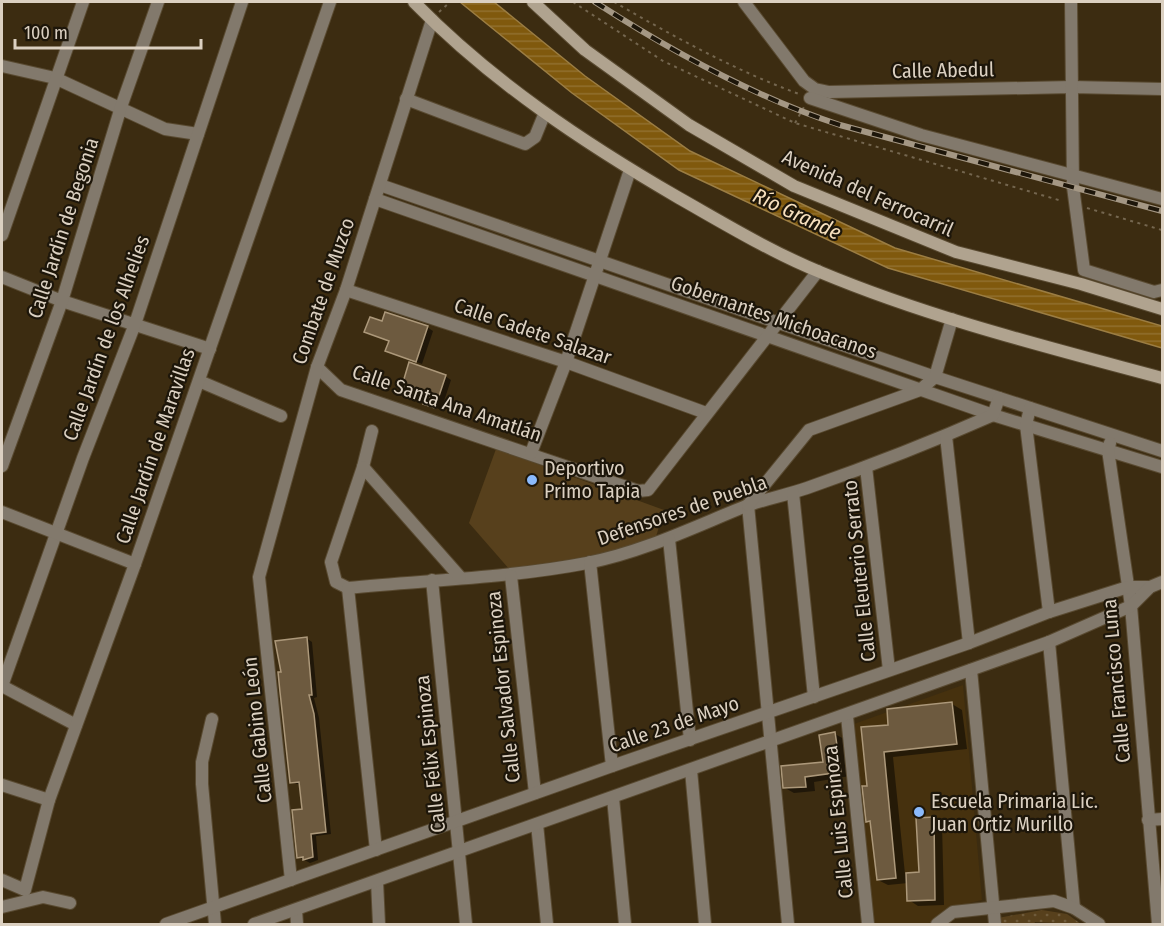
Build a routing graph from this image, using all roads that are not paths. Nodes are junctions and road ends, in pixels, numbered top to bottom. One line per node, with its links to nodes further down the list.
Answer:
1 (83, 2): 11 (street)
2 (158, 2): 16 (street, Calle Jardín de Begonia)
3 (242, 2): 18 (street, Calle Jardín de los Alhelies)
4 (330, 2): 37 (street, Calle Jardín de Maravillas)
5 (414, 2): 9 (main road)
6 (533, 2): 32 (main road, Avenida del Ferrocarril)
7 (744, 2): 14 (street)
8 (1071, 2): 12 (street)
9 (432, 20): 15 (street, Combate de Muzco); 17 (main road)
10 (2, 66): 11 (street)
11 (55, 78): 16 (street); 24 (street)
12 (1072, 87): 13 (street, Calle Abedul); 14 (street, Calle Abedul); 20 (street)
13 (1162, 89)
14 (812, 94): 20 (street)
15 (406, 99): 17 (street); 21 (street, Combate de Muzco)
16 (121, 107): 18 (street); 31 (street, Calle Jardín de Begonia)
17 (544, 115): 19 (main road)
18 (198, 134): 35 (street, Calle Jardín de los Alhelies)
19 (630, 170): 25 (street); 26 (main road)
20 (1073, 181): 23 (street); 30 (street)
21 (380, 185): 22 (street, Combate de Muzco); 25 (street, Gobernantes Michoacanos)
22 (375, 199): 27 (street, Gobernantes Michoacanos); 29 (street, Combate de Muzco)
23 (1162, 199)
24 (2, 235)
25 (599, 262): 27 (street); 34 (street, Gobernantes Michoacanos)
26 (818, 271): 33 (main road); 34 (street, Calle Santa Ana Amatlán)
27 (594, 275): 36 (street, Gobernantes Michoacanos); 38 (street)
28 (2, 277): 31 (street)
29 (346, 290): 38 (street, Calle Cadete Salazar); 39 (street, Combate de Muzco)
30 (1162, 290)
31 (62, 301): 35 (street); 56 (street, Calle Jardín de Begonia)
32 (1162, 309)
33 (952, 319): 40 (street); 41 (main road)
34 (777, 322): 36 (street, Calle Santa Ana Amatlán); 40 (street, Gobernantes Michoacanos)
35 (135, 324): 37 (street); 63 (street, Calle Jardín de los Alhelies)
36 (767, 335): 43 (street, Gobernantes Michoacanos); 46 (street, Calle Santa Ana Amatlán)
37 (210, 349): 42 (street, Calle Jardín de Maravillas)
38 (566, 362): 46 (street, Calle Cadete Salazar); 55 (street)
39 (317, 367): 55 (street, Calle Santa Ana Amatlán); 68 (street, Combate de Muzco)
40 (934, 377): 43 (street); 44 (street, Gobernantes Michoacanos)
41 (1162, 378)
42 (199, 381): 48 (street); 66 (street, Calle Jardín de Maravillas)
43 (920, 390): 47 (street, Gobernantes Michoacanos); 61 (street)
44 (999, 398): 45 (street, Gobernantes Michoacanos); 47 (street)
45 (1030, 408): 49 (street); 51 (street, Gobernantes Michoacanos)
46 (706, 413): 55 (street, Calle Santa Ana Amatlán)
47 (993, 415): 49 (street, Gobernantes Michoacanos); 52 (street, Defensores de Puebla)
48 (281, 416)
49 (1026, 425): 53 (street, Gobernantes Michoacanos); 76 (street)
50 (372, 431): 57 (street)
51 (1112, 434): 53 (street, Calle Francisco Luna); 54 (street, Gobernantes Michoacanos)
52 (946, 436): 58 (street, Defensores de Puebla); 78 (street)
53 (1108, 450): 59 (street, Gobernantes Michoacanos); 72 (street, Calle Francisco Luna)
54 (1162, 451)
55 (531, 453)
56 (2, 466)
57 (363, 467): 69 (street); 74 (street)
58 (866, 467): 60 (street, Defensores de Puebla); 79 (street, Calle Eleuterio Serrato)
59 (1162, 467)
60 (793, 493): 61 (street, Defensores de Puebla); 82 (street)
61 (748, 505): 64 (street, Defensores de Puebla); 83 (street)
62 (2, 512): 63 (street)
63 (57, 533): 66 (street); 81 (street, Calle Jardín de los Alhelies)
64 (669, 539): 65 (street, Defensores de Puebla); 87 (street)
65 (590, 562): 67 (street, Defensores de Puebla); 89 (street)
66 (135, 564): 86 (street, Calle Jardín de Maravillas)
67 (511, 576): 69 (street, Defensores de Puebla); 92 (street, Calle Salvador Espinoza)
68 (259, 577): 102 (street, Calle Gabino León)
69 (459, 577): 70 (street, Defensores de Puebla)
70 (432, 580): 74 (street, Defensores de Puebla); 97 (street, Calle Félix Espinoza)
71 (1162, 582): 73 (street, Calle 23 de Mayo)
72 (1128, 587): 73 (street, Calle 23 de Mayo); 75 (street, Calle Francisco Luna); 76 (street, Calle 23 de Mayo)
73 (1150, 587): 75 (street, Calle 23 de Mayo)
74 (348, 588): 99 (street)
75 (1131, 606): 77 (street, Calle 23 de Mayo); 96 (street, Calle Francisco Luna)
76 (1049, 612): 78 (street, Calle 23 de Mayo)
77 (1049, 642): 80 (street, Calle 23 de Mayo); 110 (street)
78 (969, 643): 79 (street, Calle 23 de Mayo)
79 (889, 670): 82 (street, Calle 23 de Mayo)
80 (971, 670): 84 (street, Calle 23 de Mayo); 109 (street)
81 (2, 686): 86 (street)
82 (814, 697): 83 (street, Calle 23 de Mayo)
83 (768, 712): 87 (street, Calle 23 de Mayo); 88 (street)
84 (847, 716): 88 (street, Calle 23 de Mayo); 122 (street, Calle Luis Espinoza)
85 (212, 719): 108 (street)
86 (76, 724): 94 (street, Calle Jardín de Maravillas)
87 (690, 740): 89 (street, Calle 23 de Mayo)
88 (771, 742): 90 (street, Calle 23 de Mayo); 121 (street)
89 (612, 766): 92 (street, Calle 23 de Mayo)
90 (691, 770): 93 (street, Calle 23 de Mayo); 120 (street)
91 (2, 785): 94 (street)
92 (535, 793): 97 (street, Calle 23 de Mayo)
93 (613, 798): 98 (street, Calle 23 de Mayo); 119 (street)
94 (49, 800): 104 (street, Calle Jardín de Maravillas)
95 (1162, 819): 96 (street)
96 (1148, 820): 126 (street, Calle Francisco Luna)
97 (456, 821): 99 (street, Calle 23 de Mayo); 100 (street, Calle Félix Espinoza)
98 (537, 824): 100 (street, Calle 23 de Mayo); 118 (street)
99 (376, 850): 102 (street, Calle 23 de Mayo)
100 (460, 851): 103 (street, Calle 23 de Mayo); 117 (street, Calle Félix Espinoza)
101 (2, 880): 104 (street)
102 (291, 880): 108 (street, Calle 23 de Mayo)
103 (376, 881): 111 (street, Calle 23 de Mayo); 116 (street)
104 (25, 890): 105 (street, Calle Jardín de Maravillas)
105 (15, 902): 106 (street); 107 (street)
106 (70, 903)
107 (2, 907)
108 (213, 907): 112 (street, Calle 23 de Mayo); 113 (street)
109 (993, 907): 110 (street); 123 (street); 124 (street)
110 (1074, 908): 125 (street)
111 (296, 910): 114 (street, Calle 23 de Mayo); 115 (street)
112 (166, 924)
113 (215, 924)
114 (254, 924)
115 (297, 924)
116 (379, 924)
117 (466, 924)
118 (547, 924)
119 (625, 924)
120 (705, 924)
121 (788, 924)
122 (868, 924)
123 (937, 924)
124 (995, 924)
125 (1099, 924)
126 (1158, 924)

